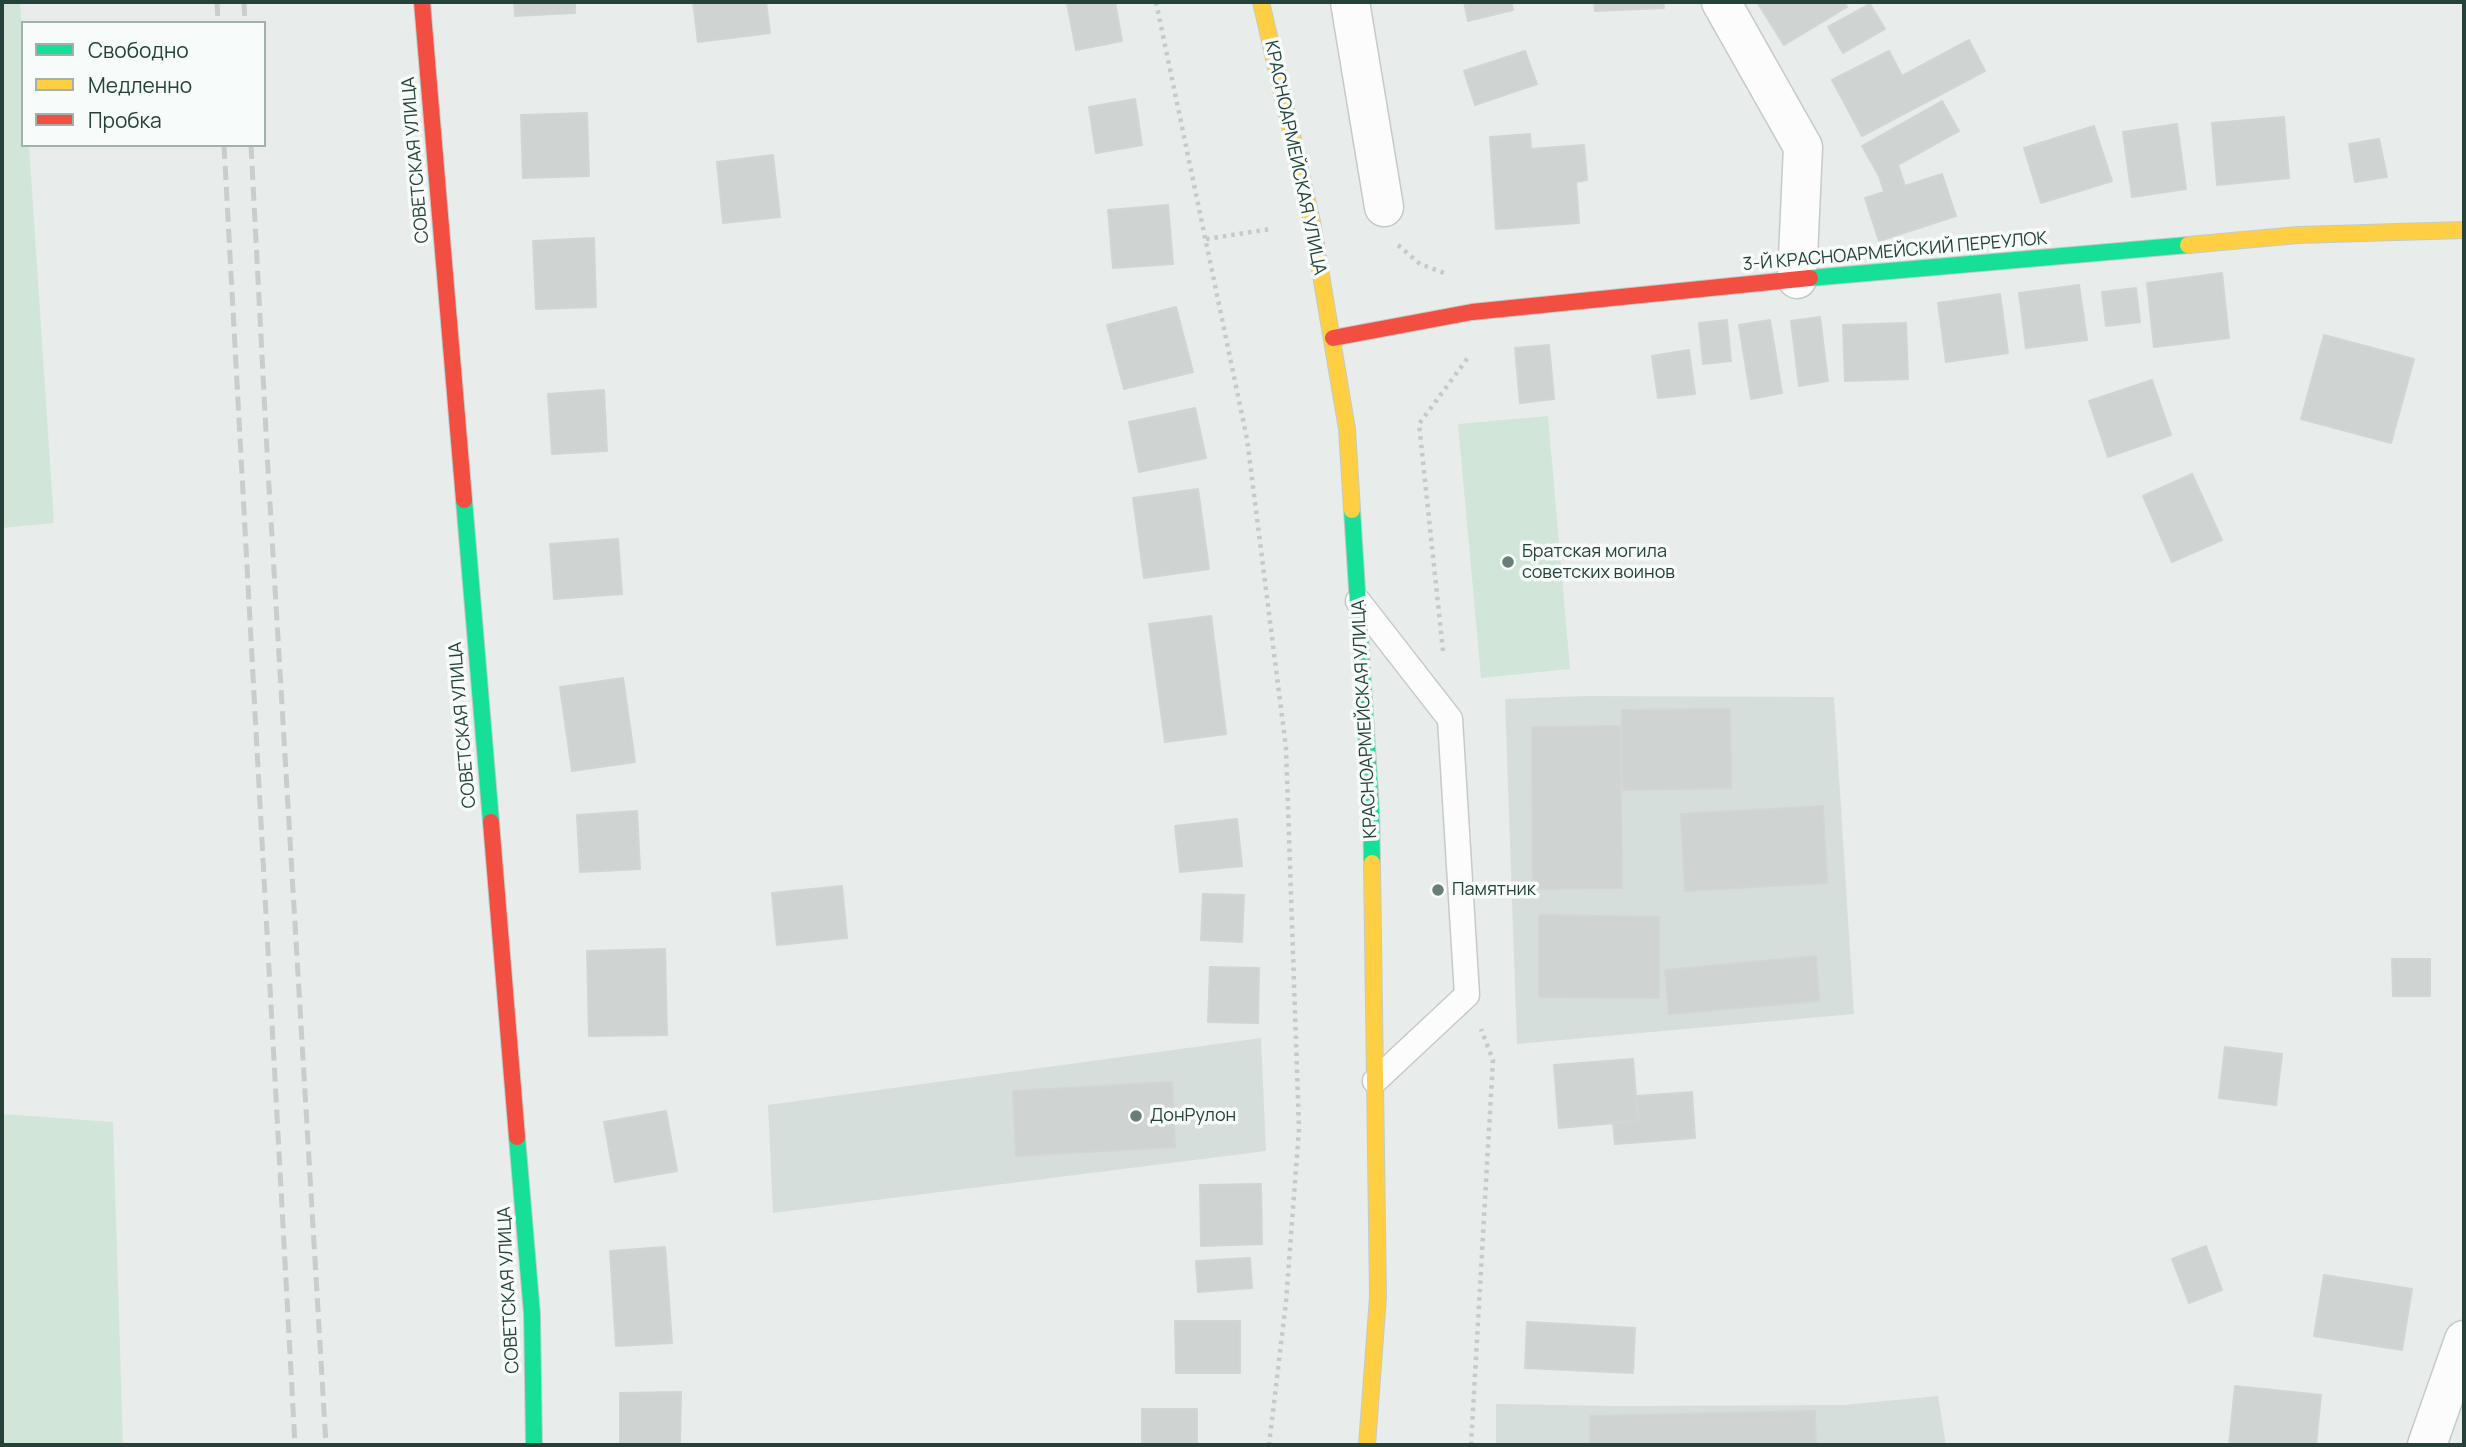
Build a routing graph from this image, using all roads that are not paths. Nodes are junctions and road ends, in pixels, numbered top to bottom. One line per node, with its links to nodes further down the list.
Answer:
1 (422, 2): 12 (street, СОВЕТСКАЯ УЛИЦА)
2 (1261, 2): 8 (street, КРАСНОАРМЕЙСКАЯ УЛИЦА)
3 (1350, 2): 5 (street)
4 (1721, 2): 7 (street)
5 (1384, 208)
6 (2464, 230): 7 (street, 3-Й КРАСНОАРМЕЙСКИЙ ПЕРЕУЛОК)
7 (1797, 279): 8 (street, 3-Й КРАСНОАРМЕЙСКИЙ ПЕРЕУЛОК)
8 (1333, 338): 9 (street, КРАСНОАРМЕЙСКАЯ УЛИЦА)
9 (1358, 600): 10 (street, КРАСНОАРМЕЙСКАЯ УЛИЦА); 10 (lane)
10 (1375, 1081): 13 (street, КРАСНОАРМЕЙСКАЯ УЛИЦА)
11 (2464, 1340): 14 (street)
12 (534, 1445)
13 (1367, 1445)
14 (2427, 1445)

